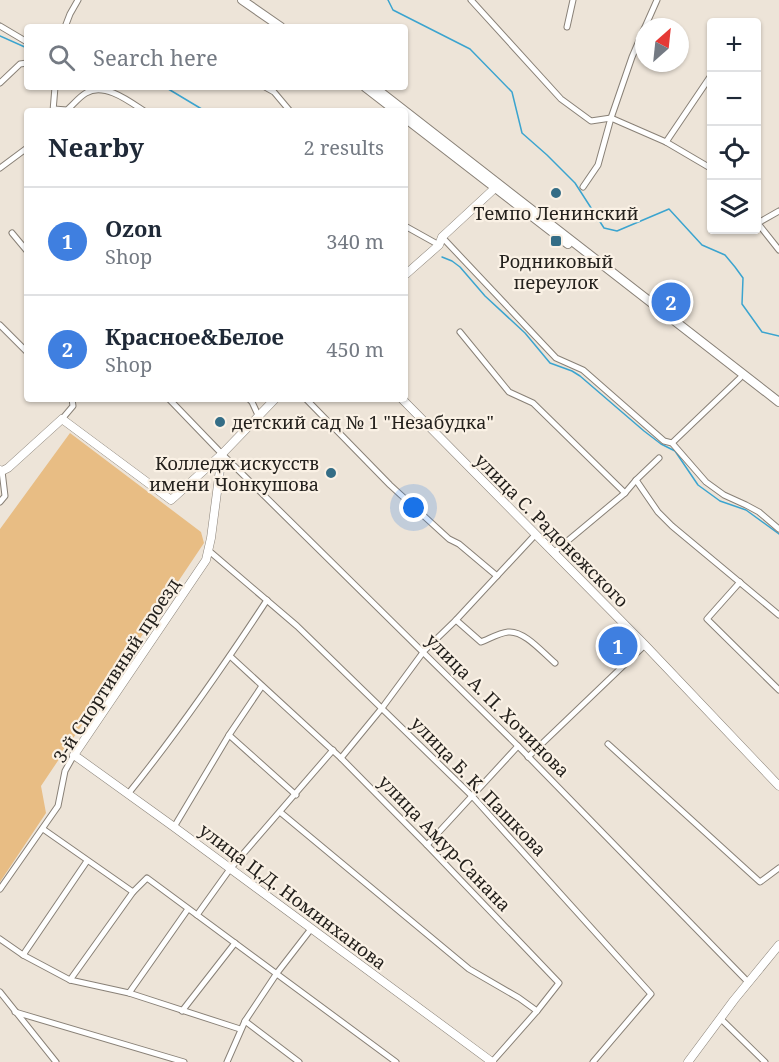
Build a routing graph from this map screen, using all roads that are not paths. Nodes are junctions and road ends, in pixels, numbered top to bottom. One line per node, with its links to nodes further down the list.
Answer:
1 (78, 0): 7 (street)
2 (471, 0): 30 (street)
3 (573, 0): 11 (street)
4 (657, 0): 6 (street)
5 (247, 1): 8 (main road); 9 (main road)
6 (649, 18)
7 (66, 24)
8 (276, 24)
9 (285, 24)
10 (0, 26): 12 (street)
11 (567, 27)
12 (24, 40)
13 (635, 50): 30 (street)
14 (24, 63): 16 (street)
15 (707, 80): 32 (street)
16 (0, 83)
17 (55, 90): 23 (street)
18 (98, 90): 24 (street)
19 (98, 90): 25 (street)
20 (270, 90): 26 (street)
21 (369, 90): 27 (main road)
22 (378, 90): 28 (main road)
23 (54, 108)
24 (69, 108)
25 (140, 108)
26 (287, 108)
27 (392, 108)
28 (400, 108)
29 (408, 114): 36 (main road)
30 (611, 118): 32 (street); 37 (street)
31 (408, 120): 36 (main road)
32 (666, 142): 34 (street)
33 (24, 150): 35 (street)
34 (707, 167)
35 (0, 168)
36 (497, 186): 43 (street); 50 (main road); 57 (main road)
37 (583, 187)
38 (779, 211): 39 (street)
39 (761, 220)
40 (408, 227): 43 (street)
41 (761, 227): 45 (street)
42 (12, 233): 44 (street)
43 (440, 241): 46 (street); 61 (street)
44 (24, 247)
45 (779, 250)
46 (408, 272)
47 (0, 325): 49 (street)
48 (460, 332): 66 (street)
49 (24, 349)
50 (740, 378): 58 (main road); 61 (street)
51 (72, 402): 60 (street)
52 (172, 402): 62 (street, улица А. П. Хочинова)
53 (252, 402): 59 (street)
54 (272, 402): 59 (street)
55 (309, 402): 72 (street)
56 (405, 402): 69 (street, улица С. Радонежского)
57 (779, 402)
58 (779, 409)
59 (258, 416): 62 (street)
60 (62, 419): 62 (street); 64 (street)
61 (672, 442): 68 (street)
62 (222, 454): 70 (street, 3-й Спортивный проезд); 78 (street, улица А. П. Хочинова)
63 (659, 458): 65 (street)
64 (1, 471): 67 (street)
65 (636, 480): 66 (street); 73 (street)
66 (625, 493): 71 (street)
67 (0, 502)
68 (779, 529)
69 (535, 535): 71 (street, улица С. Радонежского); 72 (street)
70 (208, 550): 74 (street, улица Б. К. Пашкова); 88 (street, 3-й Спортивный проезд)
71 (553, 553): 77 (street, улица С. Радонежского)
72 (497, 576): 76 (street)
73 (740, 582): 75 (street); 82 (street)
74 (267, 600): 79 (street); 83 (street, улица Б. К. Пашкова)
75 (779, 615)
76 (456, 620): 78 (street); 80 (street)
77 (645, 645): 89 (street); 91 (street, улица С. Радонежского)
78 (424, 651): 83 (street); 86 (street, улица А. П. Хочинова)
79 (230, 656): 81 (street, улица Амур-Санана); 92 (street)
80 (555, 663)
81 (262, 686): 84 (street); 87 (street, улица Амур-Санана)
82 (779, 690)
83 (382, 708): 90 (street); 94 (street, улица Б. К. Пашкова)
84 (229, 735): 93 (street); 96 (street)
85 (608, 744): 100 (street)
86 (518, 746): 89 (street, улица А. П. Хочинова); 94 (street)
87 (333, 750): 90 (street, улица Амур-Санана); 93 (street)
88 (74, 755): 92 (street, улица Ц.Д. Номинханова); 97 (street, 3-й Спортивный проезд)
89 (528, 757): 113 (street, улица А. П. Хочинова)
90 (341, 758): 98 (street, улица Амур-Санана)
91 (779, 786)
92 (128, 794): 96 (street, улица Ц.Д. Номинханова)
93 (296, 795): 95 (street)
94 (473, 797): 98 (street); 128 (street, улица Б. К. Пашкова)
95 (280, 812): 101 (street); 117 (street)
96 (174, 827): 101 (street, улица Ц.Д. Номинханова)
97 (43, 829): 99 (street); 102 (street, 3-й Спортивный проезд)
98 (427, 845): 117 (street, улица Амур-Санана)
99 (87, 861): 103 (street); 110 (street)
100 (779, 868)
101 (230, 869): 105 (street); 106 (street, улица Ц.Д. Номинханова)
102 (0, 889)
103 (133, 892): 104 (street); 112 (street)
104 (188, 909): 105 (street); 115 (street)
105 (197, 915): 108 (street)
106 (311, 929): 111 (street); 127 (street, улица Ц.Д. Номинханова)
107 (0, 939): 110 (street)
108 (235, 943): 111 (street); 116 (street)
109 (779, 945): 113 (street)
110 (23, 955): 112 (street)
111 (277, 973): 120 (street); 126 (street)
112 (70, 980): 115 (street)
113 (748, 982): 119 (street)
114 (0, 992): 118 (street)
115 (129, 993): 116 (street)
116 (182, 1011): 121 (street)
117 (537, 1011): 127 (street, улица Амур-Санана)
118 (15, 1012): 122 (street); 123 (street)
119 (720, 1018): 129 (street); 130 (street)
120 (244, 1021): 121 (street); 125 (street)
121 (240, 1029): 124 (street)
122 (56, 1062)
123 (184, 1062)
124 (227, 1062)
125 (299, 1062)
126 (396, 1062)
127 (492, 1062)
128 (593, 1062)
129 (688, 1062)
130 (765, 1062)

